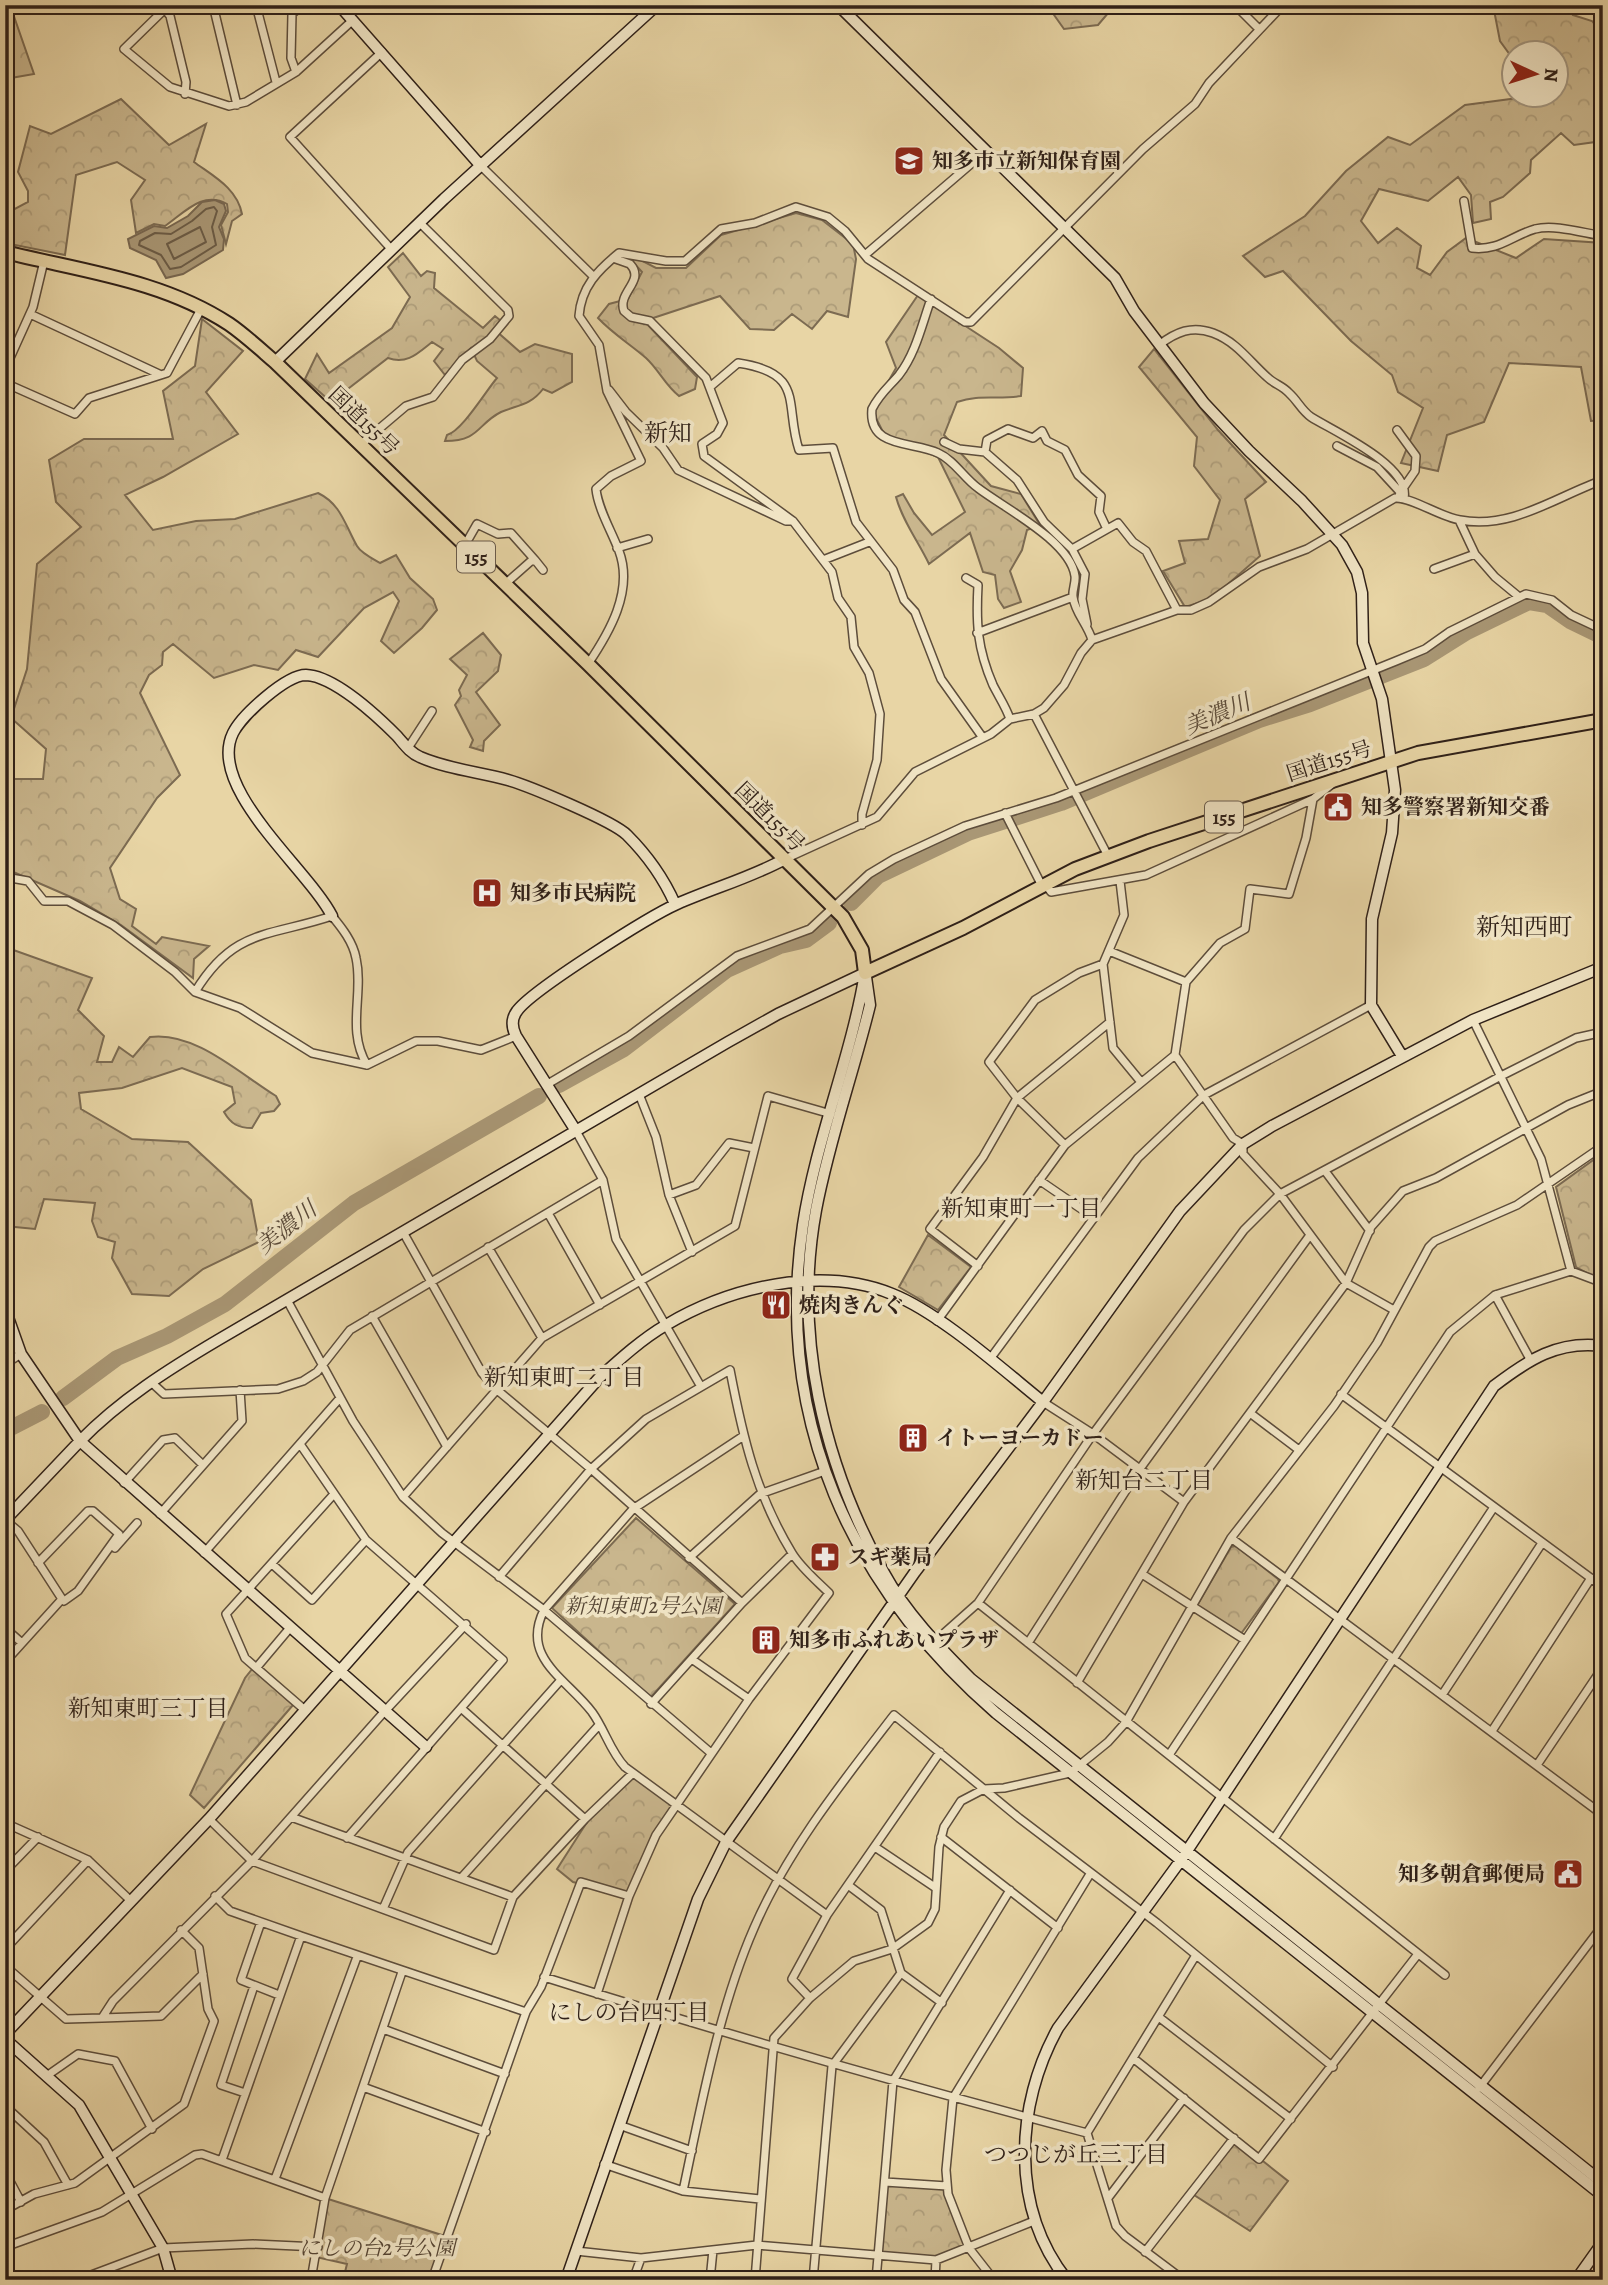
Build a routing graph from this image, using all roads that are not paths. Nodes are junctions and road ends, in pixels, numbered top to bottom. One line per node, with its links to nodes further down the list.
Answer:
1 (213, 5): 16 (street)
2 (256, 5): 14 (street)
3 (302, 5): 13 (street)
4 (339, 5): 10 (street)
5 (657, 5): 18 (street)
6 (838, 5): 17 (street)
7 (1235, 5): 11 (street)
8 (1283, 5): 11 (street)
9 (167, 7): 15 (street); 15 (street)
10 (353, 20): 12 (street); 13 (street)
11 (1259, 29): 21 (street)
12 (382, 52): 18 (street); 23 (street)
13 (296, 72): 14 (street)
14 (276, 82): 16 (street)
15 (185, 94): 16 (street)
16 (237, 105)
17 (986, 151): 21 (street); 25 (street)
18 (481, 165): 20 (street); 28 (street)
19 (1464, 201): 22 (street)
20 (419, 222): 23 (street); 41 (street)
21 (1065, 228): 29 (street); 32 (street)
22 (1603, 236)
23 (392, 250): 33 (street)
24 (5, 252): 27 (highway, 国道155号 / 155)
25 (865, 255): 26 (street); 29 (street)
26 (612, 258): 28 (street); 37 (street)
27 (44, 261): 30 (highway, 国道155号 / 155); 31 (street)
28 (593, 276): 38 (street)
29 (931, 299): 64 (street)
30 (201, 309): 33 (highway, 国道155号 / 155); 35 (street)
31 (30, 314): 34 (street); 35 (street)
32 (1159, 345): 45 (street); 50 (street)
33 (275, 362): 41 (highway, 国道155号 / 155)
34 (5, 369)
35 (159, 374): 36 (street)
36 (5, 383)
37 (711, 386): 48 (street); 52 (street)
38 (606, 387): 48 (street); 54 (street)
39 (1397, 430): 45 (street)
40 (944, 442): 43 (street)
41 (360, 445): 53 (highway, 国道155号 / 155)
42 (1337, 446): 46 (street)
43 (985, 453): 49 (street); 55 (street)
44 (1603, 480): 47 (street)
45 (1404, 486): 46 (street)
46 (1402, 498): 47 (street); 50 (street)
47 (1459, 520): 56 (street)
48 (793, 521): 58 (street)
49 (1106, 527): 55 (street); 65 (street)
50 (1331, 533): 65 (street); 71 (street)
51 (648, 539): 54 (street)
52 (869, 542): 58 (street); 76 (street)
53 (465, 545): 57 (street); 62 (highway, 国道155号 / 155)
54 (617, 548): 70 (street)
55 (1072, 550): 66 (street)
56 (1475, 554): 59 (street); 63 (street)
57 (535, 560): 60 (street); 62 (street)
58 (823, 560): 83 (street)
59 (1434, 569)
60 (544, 570)
61 (966, 578): 68 (street)
62 (505, 584): 70 (highway, 国道155号 / 155)
63 (1518, 596): 67 (street); 71 (street)
64 (1073, 597): 66 (street); 68 (street)
65 (1177, 610): 69 (street)
66 (1087, 624): 69 (street)
67 (1603, 630)
68 (977, 634): 74 (street)
69 (1092, 640): 73 (street)
70 (588, 664): 87 (highway, 国道155号 / 155)
71 (1372, 671): 78 (street); 80 (street)
72 (432, 711): 77 (street)
73 (1034, 714): 74 (street); 80 (street)
74 (1010, 719): 76 (street)
75 (1603, 720): 78 (highway, 国道155号 / 155)
76 (983, 738): 83 (street)
77 (408, 748): 91 (street); 93 (street)
78 (1392, 761): 79 (highway, 国道155号 / 155); 100 (street)
79 (1341, 777): 81 (street); 86 (highway, 国道155号 / 155)
80 (1074, 790): 82 (street); 86 (street)
81 (1313, 799): 89 (street); 98 (street)
82 (1005, 813): 90 (street); 92 (street)
83 (862, 825): 87 (street)
84 (1600, 831): 85 (street)
85 (1603, 841)
86 (1108, 856): 90 (highway, 国道155号 / 155)
87 (785, 859): 91 (street); 92 (highway, 国道155号 / 155)
88 (5, 877): 99 (street)
89 (1120, 881): 90 (street); 94 (street)
90 (1044, 885): 97 (highway, 国道155号 / 155)
91 (675, 904): 104 (street)
92 (833, 907): 97 (highway, 国道155号 / 155); 110 (street)
93 (332, 916): 99 (street); 107 (street)
94 (1109, 951): 95 (street); 98 (street)
95 (1103, 964): 102 (street); 114 (street)
96 (1603, 967): 101 (street)
97 (865, 973): 112 (street); 115 (street); 139 (street)
98 (1186, 982): 105 (street)
99 (195, 992): 107 (street)
100 (1371, 1005): 106 (street); 113 (street)
101 (1473, 1020): 106 (street); 108 (street)
102 (1110, 1022): 109 (street); 114 (street)
103 (1603, 1032): 108 (street)
104 (516, 1036): 107 (street); 110 (street)
105 (1175, 1055): 109 (street); 113 (street)
106 (1402, 1056): 118 (street)
107 (367, 1065)
108 (1501, 1076): 116 (street); 122 (street)
109 (1141, 1082): 119 (street)
110 (546, 1085): 117 (street)
111 (1603, 1091): 116 (street)
112 (639, 1094): 117 (street); 127 (street)
113 (1203, 1095): 118 (street); 129 (street)
114 (1017, 1098): 119 (street); 135 (street)
115 (831, 1114): 121 (street); 138 (street)
116 (1525, 1128): 125 (street); 130 (street)
117 (576, 1130): 123 (street); 131 (street)
118 (1243, 1144): 126 (street); 164 (street)
119 (1065, 1145): 124 (street)
120 (1603, 1146): 125 (street)
121 (754, 1148): 127 (street); 134 (street)
122 (1325, 1171): 126 (street); 130 (street)
123 (603, 1180): 128 (street); 137 (street)
124 (1039, 1180): 129 (street); 135 (street)
125 (1549, 1185): 136 (street); 147 (street)
126 (1280, 1194): 132 (street); 167 (street)
127 (669, 1195): 134 (street)
128 (548, 1213): 133 (street); 145 (street)
129 (1093, 1217): 154 (street)
130 (1370, 1231): 141 (street)
131 (403, 1232): 140 (street); 144 (street)
132 (1310, 1235): 141 (street); 177 (street)
133 (488, 1247): 140 (street); 151 (street)
134 (692, 1252): 137 (street)
135 (978, 1266): 149 (street)
136 (1571, 1271): 142 (street); 143 (street)
137 (641, 1280): 145 (street); 150 (street)
138 (797, 1281): 139 (street); 150 (street); 178 (street)
139 (809, 1281): 149 (street); 207 (street)
140 (430, 1282): 148 (street); 160 (street)
141 (1346, 1283): 147 (street); 165 (street)
142 (1603, 1283)
143 (1495, 1295): 155 (street); 166 (street)
144 (287, 1300): 157 (street); 158 (street)
145 (600, 1305): 151 (street)
146 (5, 1309): 153 (street)
147 (1394, 1310): 162 (street)
148 (372, 1316): 157 (street); 172 (street)
149 (937, 1322): 154 (street)
150 (667, 1325): 159 (street); 168 (street)
151 (542, 1338): 160 (street)
152 (1603, 1346): 155 (street)
153 (21, 1354): 156 (street); 170 (street)
154 (990, 1359): 164 (street)
155 (1530, 1359): 175 (street)
156 (5, 1364)
157 (322, 1366): 161 (street); 163 (street)
158 (151, 1382): 161 (street); 170 (street)
159 (700, 1385): 169 (street); 176 (street)
160 (496, 1389): 168 (street); 172 (street)
161 (240, 1390): 174 (street)
162 (1341, 1394): 166 (street); 173 (street)
163 (340, 1398): 171 (street); 182 (street)
164 (1043, 1402): 167 (street); 207 (street)
165 (1250, 1413): 173 (street); 183 (street)
166 (1387, 1426): 175 (street); 201 (street)
167 (1093, 1434): 177 (street); 208 (street)
168 (549, 1435): 176 (street); 191 (street)
169 (743, 1437): 181 (street); 185 (street)
170 (80, 1441): 179 (street); 187 (street)
171 (300, 1444): 180 (street); 194 (street)
172 (447, 1447): 182 (street)
173 (1299, 1450): 189 (street)
174 (203, 1465): 179 (street); 186 (street)
175 (1440, 1465): 184 (street); 212 (street)
176 (591, 1469): 185 (street); 200 (street)
177 (1139, 1470): 183 (street); 218 (street)
178 (825, 1471): 181 (street); 207 (street)
179 (124, 1483): 186 (street)
180 (334, 1494): 190 (street); 198 (street)
181 (760, 1494): 195 (street); 196 (street)
182 (403, 1497): 191 (street)
183 (1184, 1502): 199 (street)
184 (1494, 1507): 192 (street); 220 (street)
185 (633, 1509): 196 (street); 211 (street)
186 (160, 1514): 194 (street)
187 (6, 1517): 197 (street)
188 (137, 1523): 193 (street)
189 (1231, 1538): 201 (street); 209 (street)
190 (366, 1539): 198 (street); 203 (street)
191 (455, 1541): 200 (street); 203 (street)
192 (1542, 1543): 202 (street); 228 (street)
193 (111, 1547): 197 (street); 206 (street)
194 (204, 1554): 205 (street)
195 (792, 1554): 210 (street); 229 (street)
196 (689, 1558): 210 (street)
197 (38, 1563): 206 (street)
198 (272, 1564): 205 (street)
199 (1142, 1574): 209 (street); 227 (street)
200 (499, 1577): 211 (street)
201 (1286, 1578): 212 (street); 216 (street)
202 (1591, 1578): 204 (street); 236 (street)
203 (416, 1584): 213 (street); 225 (street)
204 (1603, 1587)
205 (248, 1592): 215 (street); 223 (street)
206 (62, 1599): 217 (street)
207 (897, 1600): 219 (street); 258 (street)
208 (978, 1603): 218 (street); 219 (street)
209 (1192, 1603): 216 (street); 234 (street)
210 (742, 1604): 221 (street)
211 (544, 1610): 226 (street); 230 (street)
212 (1340, 1618): 220 (street); 247 (street)
213 (466, 1625): 231 (street); 233 (street)
214 (5, 1628): 217 (street)
215 (289, 1629): 223 (street); 225 (street)
216 (1245, 1640): 241 (street)
217 (22, 1643): 222 (street)
218 (1028, 1643): 227 (street)
219 (931, 1645): 243 (street)
220 (1394, 1657): 228 (street); 257 (street)
221 (693, 1660): 229 (street); 230 (street)
222 (5, 1661)
223 (257, 1667): 232 (street)
224 (1603, 1667): 242 (street)
225 (339, 1673): 232 (street); 233 (street)
226 (560, 1681): 235 (street); 237 (street)
227 (1077, 1683): 234 (street)
228 (1442, 1695): 236 (street)
229 (749, 1699): 240 (street)
230 (651, 1704): 240 (street)
231 (461, 1709): 237 (street); 238 (street)
232 (306, 1711): 251 (street)
233 (384, 1712): 238 (street); 250 (street)
234 (1126, 1722): 241 (street); 243 (street)
235 (599, 1725): 244 (street); 245 (street)
236 (1492, 1731): 242 (street)
237 (503, 1746): 245 (street); 261 (street)
238 (426, 1747): 256 (street)
239 (940, 1752): 246 (street); 259 (street); 267 (street)
240 (711, 1753): 248 (street)
241 (1169, 1755): 247 (street)
242 (1537, 1765): 249 (street)
243 (1075, 1769): 246 (street); 260 (street)
244 (633, 1773): 248 (street); 252 (street)
245 (544, 1784): 252 (street); 266 (street)
246 (985, 1789): 255 (street); 265 (street)
247 (1221, 1797): 257 (street); 260 (street)
248 (675, 1804): 258 (street); 272 (street)
249 (1603, 1815)
250 (291, 1817): 256 (street); 263 (street)
251 (209, 1819): 263 (street); 274 (street)
252 (584, 1819): 273 (street)
253 (5, 1823): 254 (street)
254 (38, 1837): 262 (street); 264 (street)
255 (941, 1837): 269 (street); 270 (street)
256 (347, 1838): 261 (street)
257 (1274, 1839): 285 (street)
258 (726, 1842): 267 (street); 301 (street)
259 (875, 1847): 268 (street); 269 (street)
260 (1183, 1855): 276 (street); 300 (street); 303 (street)
261 (403, 1858): 266 (street); 275 (street)
262 (88, 1860): 274 (street); 283 (street)
263 (252, 1861): 271 (street); 275 (street)
264 (5, 1871)
265 (1090, 1874): 276 (street); 280 (street)
266 (462, 1877): 273 (street)
267 (778, 1880): 277 (street); 307 (street)
268 (848, 1885): 277 (street); 284 (street)
269 (936, 1888): 284 (street)
270 (1010, 1890): 280 (street); 299 (street)
271 (215, 1896): 278 (street); 281 (street)
272 (629, 1896): 293 (street); 296 (street)
273 (513, 1897): 275 (street)
274 (131, 1901): 295 (street)
275 (383, 1909)
276 (1143, 1914): 286 (street); 322 (street)
277 (827, 1915): 298 (street)
278 (261, 1922): 282 (street); 294 (street)
279 (1603, 1925): 317 (street)
280 (1058, 1928): 319 (street)
281 (181, 1930): 291 (street); 304 (street)
282 (301, 1936): 287 (street); 297 (street)
283 (5, 1949)
284 (892, 1949): 290 (street); 298 (street)
285 (1418, 1954): 292 (street); 300 (street)
286 (1196, 1955): 305 (street); 312 (street)
287 (357, 1957): 289 (street); 334 (street)
288 (5, 1966): 295 (street)
289 (402, 1972): 302 (street); 306 (street)
290 (901, 1973): 299 (street); 311 (street)
291 (204, 1974): 304 (street); 325 (street)
292 (1445, 1975)
293 (544, 1978): 296 (street); 302 (street)
294 (254, 1986): 297 (street); 318 (street)
295 (41, 1994): 304 (street); 308 (street)
296 (597, 1994): 301 (street)
297 (279, 1995): 318 (street)
298 (810, 1998): 309 (street)
299 (942, 2003): 315 (street)
300 (1379, 2005): 303 (street); 317 (street)
301 (658, 2010): 307 (street); 324 (street)
302 (526, 2012): 313 (street)
303 (1373, 2014): 312 (street); 317 (street)
304 (102, 2018)
305 (1160, 2018): 310 (street); 323 (street)
306 (383, 2029): 313 (street); 316 (street)
307 (719, 2031): 309 (street); 329 (street)
308 (5, 2036): 314 (street)
309 (773, 2049): 311 (street); 344 (street)
310 (1133, 2058): 320 (street); 327 (street)
311 (832, 2066): 315 (street); 355 (street)
312 (1333, 2067): 323 (street)
313 (505, 2074): 326 (street)
314 (48, 2075): 325 (street); 330 (street)
315 (893, 2081): 319 (street); 335 (street)
316 (363, 2087): 326 (street); 342 (street)
317 (1478, 2090): 336 (street); 341 (street)
318 (245, 2093): 331 (street)
319 (953, 2098): 322 (street); 338 (street)
320 (1184, 2098): 328 (street); 343 (street)
321 (5, 2106): 337 (street)
322 (1027, 2117): 327 (street); 347 (street)
323 (1292, 2119): 328 (street)
324 (619, 2125): 329 (street); 332 (street)
325 (152, 2129): 330 (street)
326 (486, 2132): 365 (street)
327 (1087, 2133): 343 (street)
328 (1234, 2138): 357 (street)
329 (692, 2151): 339 (street)
330 (111, 2156): 337 (street); 340 (street)
331 (222, 2160): 334 (street); 340 (street)
332 (604, 2165): 339 (street); 356 (street)
333 (5, 2172): 345 (street)
334 (275, 2179): 342 (street)
335 (885, 2182): 338 (street); 358 (street)
336 (1603, 2182)
337 (68, 2185): 345 (street)
338 (947, 2186): 353 (street)
339 (683, 2191): 344 (street)
340 (131, 2193): 350 (street); 352 (street)
341 (1603, 2196)
342 (325, 2198): 351 (street)
343 (1108, 2198): 357 (street)
344 (760, 2199): 349 (street)
345 (21, 2202): 346 (street)
346 (5, 2210)
347 (1034, 2221): 353 (street); 374 (street)
348 (1603, 2242): 361 (street)
349 (757, 2245): 354 (street); 355 (street); 369 (street)
350 (5, 2247)
351 (318, 2247): 352 (street); 364 (street)
352 (163, 2248): 362 (street); 363 (street)
353 (969, 2248): 360 (street); 373 (street)
354 (713, 2250): 359 (street); 368 (street)
355 (815, 2250): 358 (street); 370 (street)
356 (576, 2251): 359 (street); 366 (street)
357 (1145, 2252): 375 (street)
358 (877, 2255): 360 (street); 371 (street)
359 (641, 2258): 367 (street)
360 (936, 2260): 372 (street)
361 (1584, 2270): 376 (street); 377 (street)
362 (78, 2280)
363 (172, 2280)
364 (311, 2280)
365 (432, 2280)
366 (566, 2280)
367 (633, 2280)
368 (710, 2280)
369 (755, 2280)
370 (813, 2280)
371 (876, 2280)
372 (935, 2280)
373 (994, 2280)
374 (1067, 2280)
375 (1173, 2280)
376 (1576, 2280)
377 (1596, 2280)

